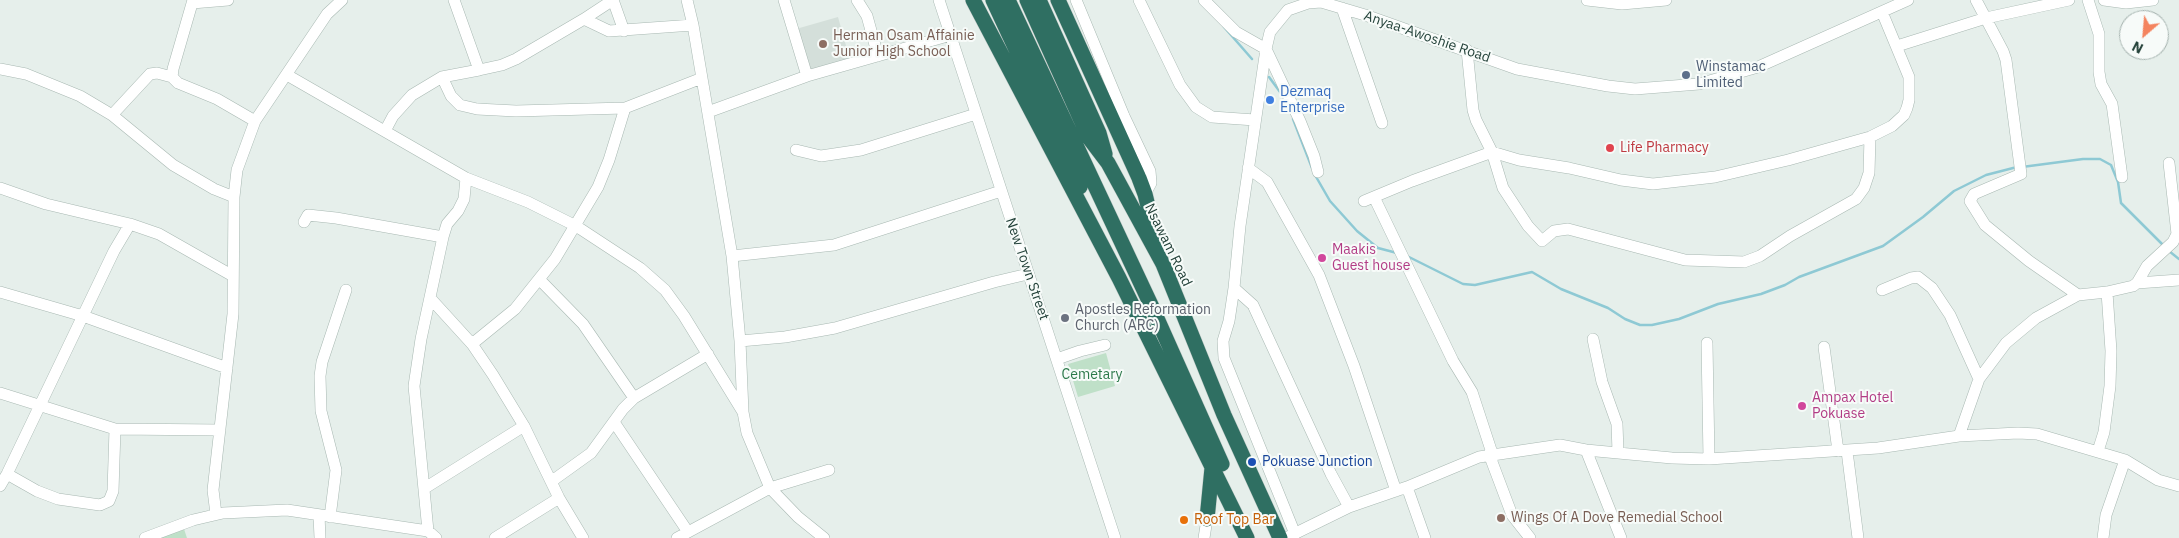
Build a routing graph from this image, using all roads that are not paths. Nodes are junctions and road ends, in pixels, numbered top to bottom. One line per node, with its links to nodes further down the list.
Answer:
1 (228, 0): 26 (street)
2 (342, 0): 41 (street)
3 (454, 0): 40 (street)
4 (613, 0): 31 (street); 33 (street)
5 (687, 0): 32 (street)
6 (784, 0): 42 (street)
7 (857, 0): 38 (street)
8 (939, 0): 34 (street, New Town Street)
9 (973, 0): 75 (highway)
10 (993, 0): 75 (highway)
11 (1008, 0): 140 (highway)
12 (1027, 0): 57 (highway, Nsawam Road)
13 (1039, 0): 57 (highway)
14 (1058, 0): 65 (highway)
15 (1076, 0): 65 (street)
16 (1139, 0): 50 (street)
17 (1204, 0): 36 (street)
18 (1587, 0): 19 (street)
19 (1666, 0)
20 (1908, 0): 28 (street, Anyaa-Awoshie Road)
21 (1976, 0): 30 (street)
22 (2070, 0): 30 (street)
23 (2088, 0): 61 (street)
24 (2104, 0): 25 (street)
25 (2153, 0)
26 (193, 2): 43 (street)
27 (1287, 5): 29 (street, Anyaa-Awoshie Road); 36 (street, Anyaa-Awoshie Road)
28 (1887, 6): 35 (street); 37 (street, Anyaa-Awoshie Road)
29 (1342, 8): 37 (street, Anyaa-Awoshie Road); 52 (street)
30 (1986, 18): 35 (street); 84 (street)
31 (584, 19): 33 (street); 40 (street)
32 (693, 26): 33 (street); 45 (street)
33 (624, 31)
34 (951, 35): 38 (street); 48 (street, New Town Street)
35 (1897, 46): 54 (street)
36 (1266, 49): 50 (street, Anyaa-Awoshie Road); 60 (street)
37 (1467, 50): 56 (street)
38 (878, 56): 42 (street)
39 (0, 69): 49 (street)
40 (479, 70): 44 (street)
41 (287, 75): 51 (street); 53 (street)
42 (807, 76): 47 (street)
43 (172, 77): 49 (street); 51 (street)
44 (442, 77): 46 (street); 53 (street)
45 (702, 78): 46 (street); 47 (street)
46 (625, 108): 69 (street)
47 (708, 112): 71 (street)
48 (976, 114): 55 (street); 64 (street, New Town Street)
49 (112, 116): 66 (street)
50 (1255, 120): 59 (street, Anyaa-Awoshie Road)
51 (255, 121): 66 (street)
52 (1382, 123)
53 (385, 131): 62 (street)
54 (1870, 137): 56 (street); 56 (street)
55 (796, 150)
56 (1492, 152): 110 (street)
57 (1108, 163): 72 (highway, Nsawam Road)
58 (2169, 163): 78 (street)
59 (1248, 168): 79 (street, Anyaa-Awoshie Road); 122 (street)
60 (1318, 172)
61 (2122, 177)
62 (466, 178): 69 (street); 70 (street)
63 (0, 188): 68 (street)
64 (1001, 191): 71 (street); 73 (street, New Town Street)
65 (1145, 194): 72 (highway)
66 (234, 197): 74 (street)
67 (304, 222): 70 (street)
68 (130, 224): 74 (street); 86 (street)
69 (576, 226): 76 (street); 93 (street)
70 (443, 237): 85 (street)
71 (732, 256): 88 (street)
72 (1162, 264): 131 (highway, Nsawam Road)
73 (1028, 274): 88 (street); 94 (street, New Town Street)
74 (233, 276): 95 (street)
75 (1119, 278): 113 (highway)
76 (538, 279): 90 (street); 98 (street)
77 (2179, 280): 78 (street)
78 (2137, 283): 83 (street)
79 (1234, 288): 124 (street); 131 (street, Anyaa-Awoshie Road)
80 (346, 290): 127 (street)
81 (1882, 290): 96 (street)
82 (0, 292): 86 (street)
83 (2106, 292): 84 (street); 108 (street)
84 (2078, 295): 96 (street)
85 (431, 299): 90 (street); 120 (street)
86 (83, 316): 95 (street); 99 (street)
87 (1593, 339): 109 (street)
88 (740, 341): 100 (street)
89 (1707, 342): 111 (street)
90 (472, 344): 102 (street)
91 (1105, 345): 94 (street)
92 (1824, 347): 107 (street)
93 (708, 354): 98 (street); 100 (street)
94 (1057, 359): 137 (street, New Town Street)
95 (227, 368): 104 (street)
96 (1979, 379): 105 (street)
97 (0, 393): 99 (street)
98 (634, 398): 101 (street)
99 (40, 406): 103 (street); 115 (street)
100 (743, 412): 121 (street)
101 (614, 422): 116 (street); 130 (street)
102 (524, 426): 116 (street); 120 (street)
103 (115, 429): 104 (street); 115 (street)
104 (220, 430): 126 (street)
105 (1959, 436): 107 (street); 108 (street)
106 (1586, 450): 109 (street); 110 (street); 143 (street)
107 (1843, 451): 111 (street); 144 (street)
108 (2098, 451): 112 (street)
109 (1618, 452): 111 (street)
110 (1491, 454): 119 (street); 142 (street)
111 (1709, 459)
112 (2125, 460): 118 (street); 145 (street)
113 (1212, 468): 125 (highway); 128 (highway)
114 (829, 470): 121 (street)
115 (7, 474): 117 (street)
116 (552, 481): 123 (street)
117 (0, 486)
118 (2179, 486)
119 (1407, 487): 122 (street); 141 (street)
120 (425, 488): 129 (street)
121 (770, 488): 130 (street); 136 (street)
122 (1396, 491): 124 (street)
123 (559, 498): 134 (street); 135 (street)
124 (1349, 506): 131 (street)
125 (1234, 512): 128 (highway); 139 (highway)
126 (216, 514): 127 (street); 132 (street)
127 (325, 516): 129 (street); 133 (street)
128 (1207, 519): 138 (street)
129 (432, 534)
130 (682, 535)
131 (1287, 537)
132 (145, 538)
133 (320, 538)
134 (495, 538)
135 (583, 538)
136 (824, 538)
137 (1115, 538)
138 (1204, 538)
139 (1247, 538)
140 (1257, 538)
141 (1425, 538)
142 (1530, 538)
143 (1621, 538)
144 (1858, 538)
145 (2103, 538)

